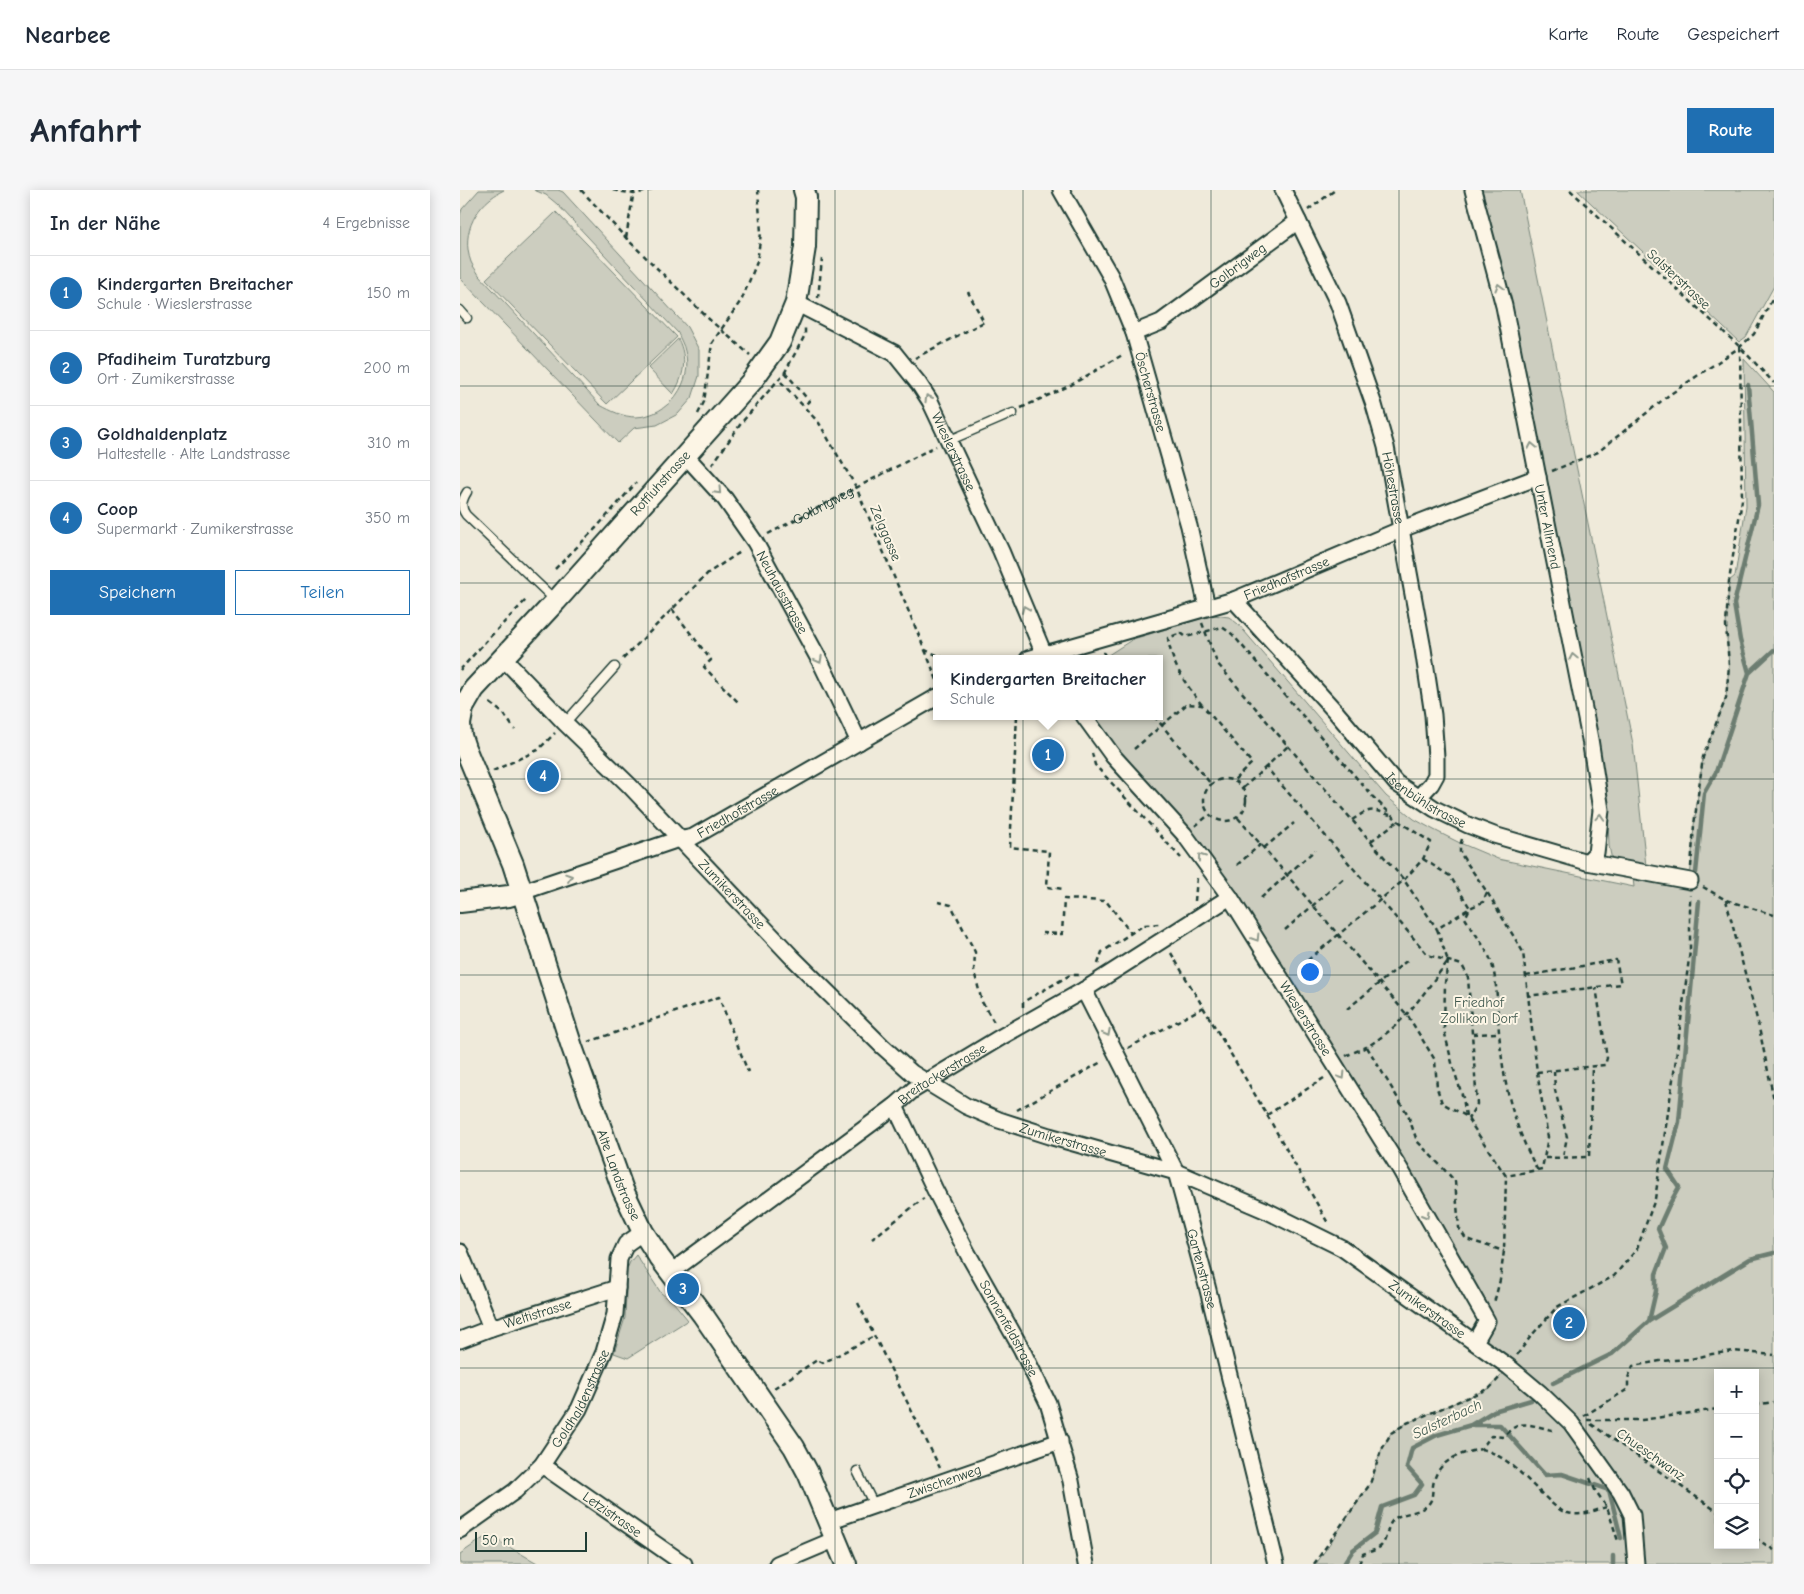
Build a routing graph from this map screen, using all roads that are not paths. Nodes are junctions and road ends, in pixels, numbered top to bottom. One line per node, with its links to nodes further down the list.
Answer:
1 (804, 190): 6 (main road, Rotfluhstrasse)
2 (1062, 190): 9 (street, Öscherstrasse)
3 (1283, 190): 5 (street, Höhestrasse)
4 (1473, 190): 13 (street, Unter Allmend, one-way to 4)
5 (1298, 221): 9 (street, Golbrigweg); 15 (street, Höhestrasse)
6 (796, 303): 11 (street, Wieslerstrasse, one-way to 6); 12 (main road, Rotfluhstrasse)
7 (460, 310): 8 (lane)
8 (467, 318)
9 (1134, 333): 18 (street, Öscherstrasse)
10 (1013, 412): 11 (lane)
11 (948, 441): 19 (street, Wieslerstrasse, one-way to 11)
12 (685, 455): 17 (main road, Rotfluhstrasse); 27 (street, Neuhausstrasse, one-way to 27)
13 (1538, 477): 15 (street, Friedhofstrasse); 31 (street, Unter Allmend, one-way to 13)
14 (468, 492): 17 (lane)
15 (1402, 529): 16 (street, Friedhofstrasse); 29 (street, Höhestrasse)
16 (1234, 600): 18 (street, Friedhofstrasse); 29 (street, Isenbühlstrasse)
17 (556, 601): 21 (main road, Rotfluhstrasse)
18 (1203, 609): 20 (street, Friedhofstrasse)
19 (1045, 655)
20 (1048, 655)
21 (503, 658): 24 (main road, Rotfluhstrasse); 26 (street, Zumikerstrasse)
22 (615, 667): 26 (lane)
23 (933, 699): 27 (street, Friedhofstrasse)
24 (461, 708): 28 (main road, Rotfluhstrasse)
25 (1087, 720): 34 (street, Wieslerstrasse, one-way to 25)
26 (565, 723): 30 (street, Zumikerstrasse)
27 (859, 742): 30 (street, Friedhofstrasse)
28 (465, 748): 33 (main road, Alte Landstrasse)
29 (1419, 797): 31 (street, Isenbühlstrasse)
30 (681, 840): 33 (street, Friedhofstrasse, one-way to 30); 37 (street, Zumikerstrasse)
31 (1587, 862): 32 (street, Isenbühlstrasse)
32 (1690, 881)
33 (522, 892): 35 (main road); 40 (main road, Alte Landstrasse)
34 (1230, 897): 36 (street, Breitackerstrasse); 46 (street, Wieslerstrasse, one-way to 46)
35 (460, 902)
36 (1084, 990): 37 (street, Breitackerstrasse); 39 (street, Gartenstrasse, one-way to 39)
37 (926, 1082): 38 (street, Breitackerstrasse); 39 (street, Zumikerstrasse)
38 (895, 1106): 42 (street, Breitackerstrasse); 47 (street, Sonnenfeldstrasse)
39 (1176, 1172): 46 (street, Zumikerstrasse); 57 (street, Gartenstrasse)
40 (643, 1232): 42 (main road, Alte Landstrasse); 43 (street, Goldhaldenstrasse)
41 (460, 1252): 44 (street)
42 (671, 1272): 52 (main road, Alte Landstrasse)
43 (618, 1288): 44 (street, Weltistrasse); 48 (street, Goldhaldenstrasse)
44 (491, 1328): 45 (street, Weltistrasse)
45 (460, 1340)
46 (1475, 1342): 58 (street, Zumikerstrasse)
47 (1060, 1441): 50 (street, Zwischenweg); 56 (street, Sonnenfeldstrasse)
48 (542, 1465): 51 (street, Goldhaldenstrasse); 53 (street, Letzistrasse)
49 (857, 1471): 50 (lane)
50 (874, 1505): 52 (street, Zwischenweg)
51 (460, 1530)
52 (832, 1530): 54 (street); 55 (main road, Alte Landstrasse)
53 (684, 1564)
54 (777, 1564)
55 (846, 1564)
56 (1086, 1564)
57 (1276, 1564)
58 (1636, 1564)

